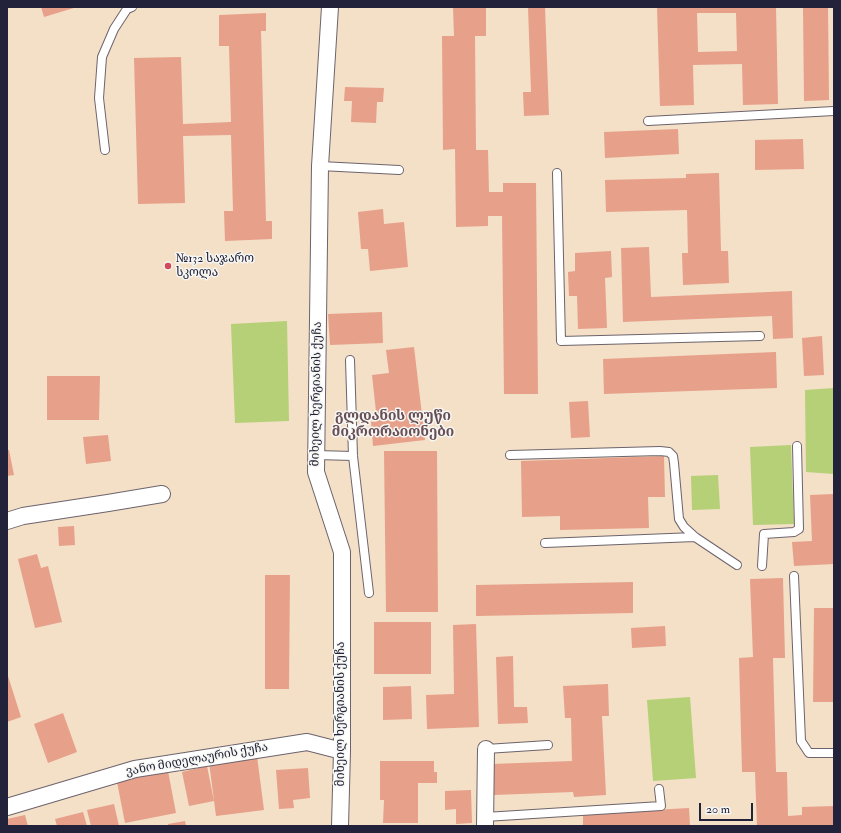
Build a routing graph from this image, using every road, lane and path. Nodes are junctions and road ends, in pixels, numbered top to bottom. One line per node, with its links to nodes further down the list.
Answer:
1 (132, 7): 5 (lane)
2 (330, 7): 6 (street, მიხეილ ხერგიანის ქუჩა)
3 (834, 111): 4 (lane)
4 (648, 121)
5 (105, 150)
6 (320, 166): 7 (lane); 12 (street, მიხეილ ხერგიანის ქუჩა)
7 (399, 170)
8 (557, 172): 9 (lane)
9 (760, 336)
10 (350, 360): 14 (lane)
11 (797, 446): 20 (lane)
12 (316, 455): 14 (lane); 25 (street, მიხეილ ხერგიანის ქუჩა)
13 (510, 455): 17 (lane)
14 (353, 456): 22 (lane)
15 (162, 494): 16 (street)
16 (7, 521)
17 (695, 537): 18 (lane); 19 (lane)
18 (545, 543)
19 (737, 565)
20 (762, 566)
21 (794, 576): 26 (lane)
22 (369, 593)
23 (548, 745): 24 (lane)
24 (486, 749): 29 (street)
25 (342, 751): 28 (street, ვანო მიდელაურის ქუჩა); 30 (street, მიხეილ ხერგიანის ქუჩა)
26 (834, 753)
27 (659, 789): 29 (lane)
28 (7, 807)
29 (485, 822)
30 (340, 826)

